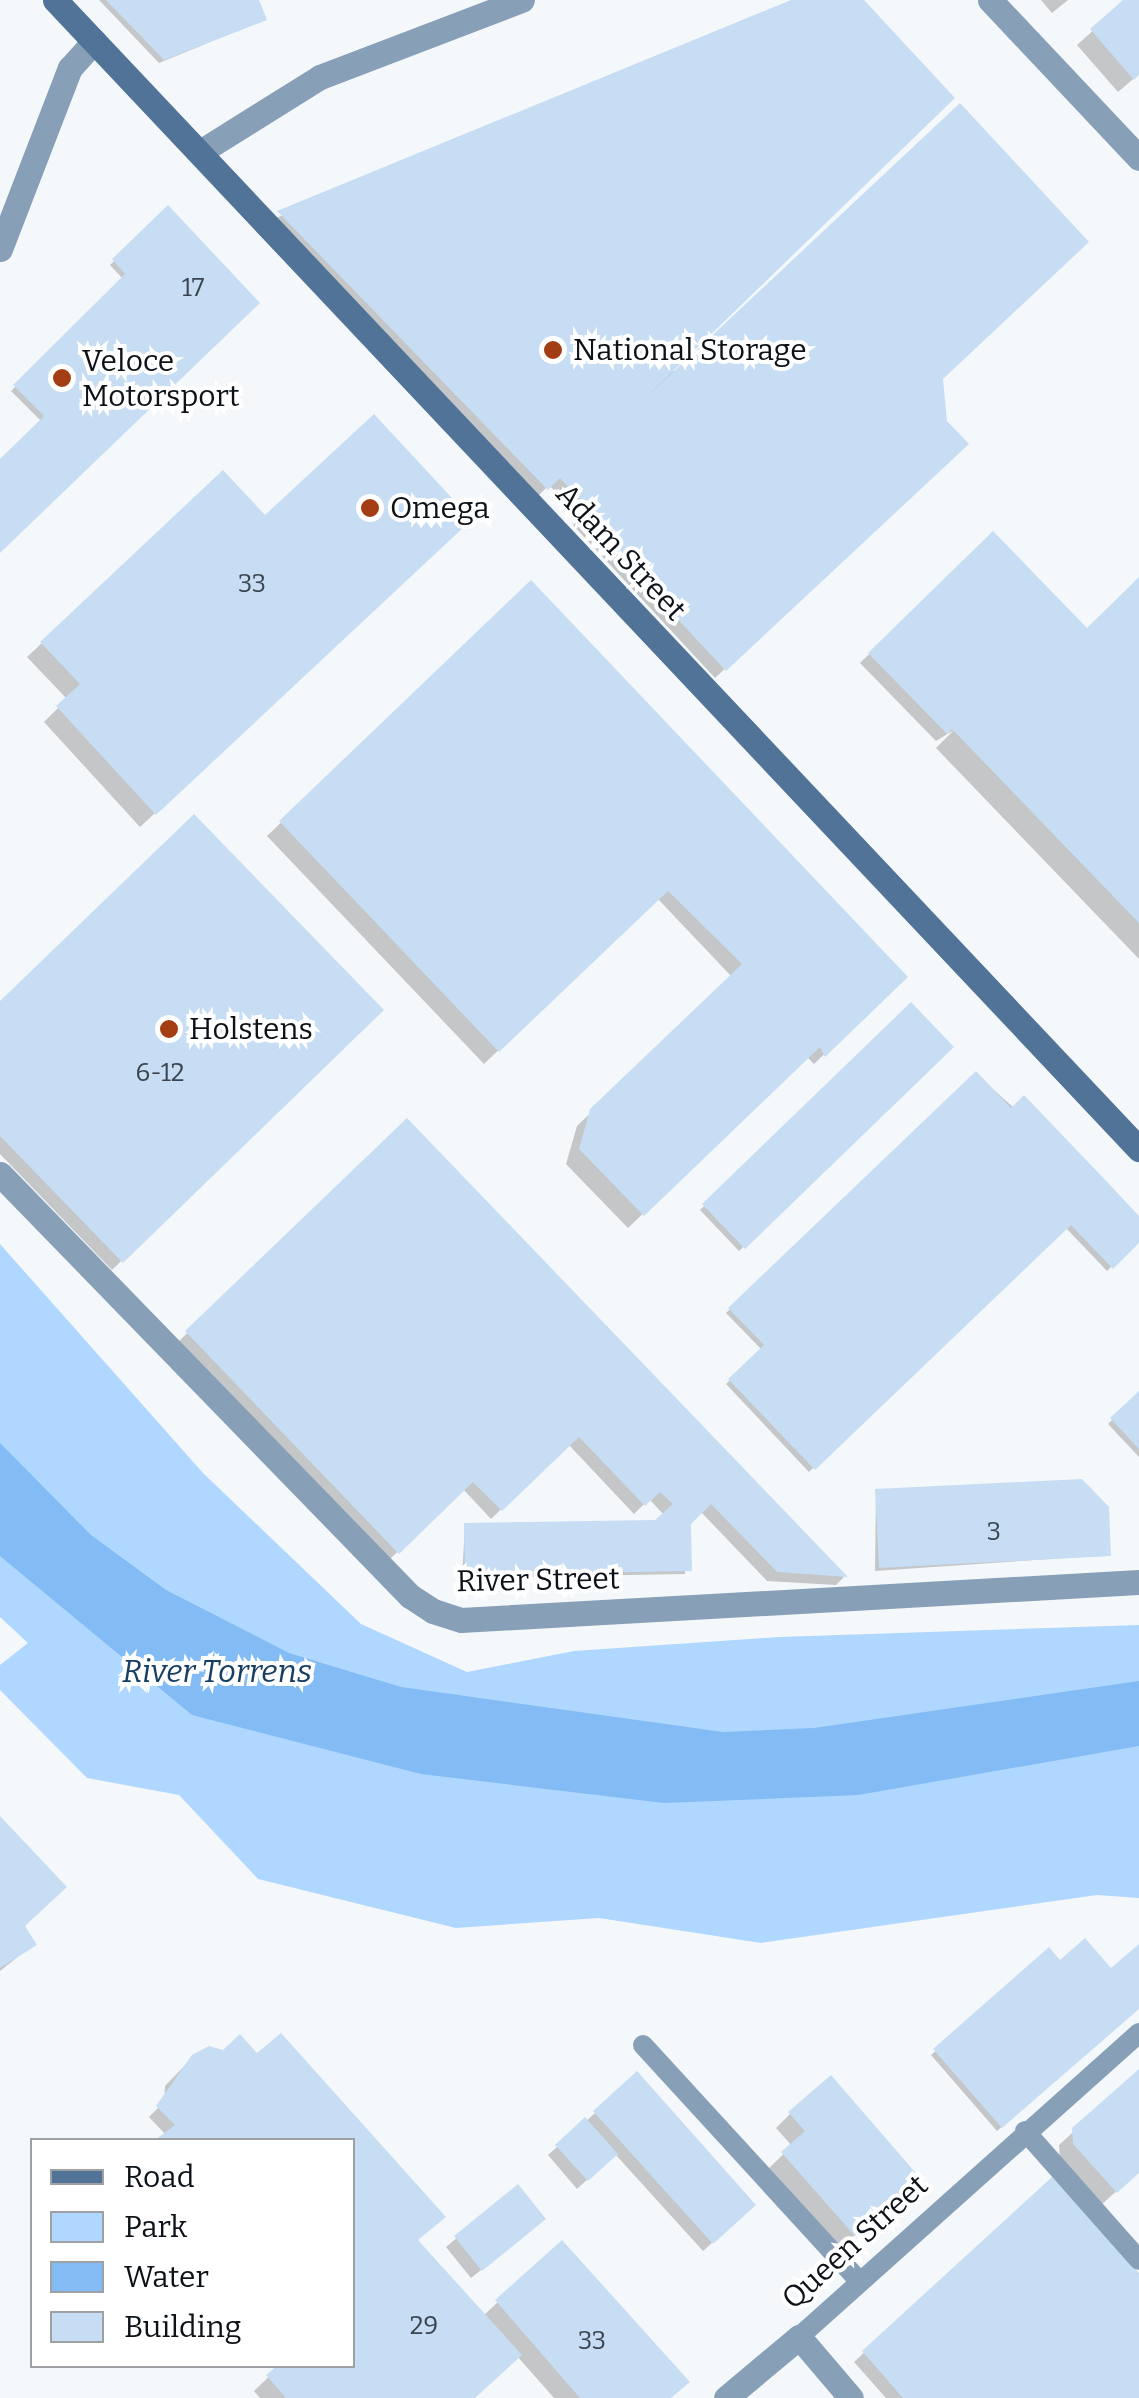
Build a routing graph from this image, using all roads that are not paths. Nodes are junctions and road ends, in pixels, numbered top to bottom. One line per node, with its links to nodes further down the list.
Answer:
1 (55, 0): 4 (main road, Adam Street)
2 (522, 0): 5 (street)
3 (990, 0): 6 (street)
4 (94, 41): 5 (main road, Adam Street); 7 (street)
5 (200, 152): 8 (main road, Adam Street)
6 (1139, 158)
7 (0, 249)
8 (1135, 1137)
9 (0, 1174): 10 (street, River Street)
10 (1139, 1582)
11 (1139, 2033): 13 (lane, Queen Street)
12 (643, 2045): 15 (lane)
13 (1025, 2132): 14 (lane); 15 (lane, Queen Street)
14 (1139, 2260)
15 (860, 2282): 16 (lane, Queen Street)
16 (799, 2337): 17 (street, Queen Street); 18 (street)
17 (726, 2398)
18 (851, 2398)

